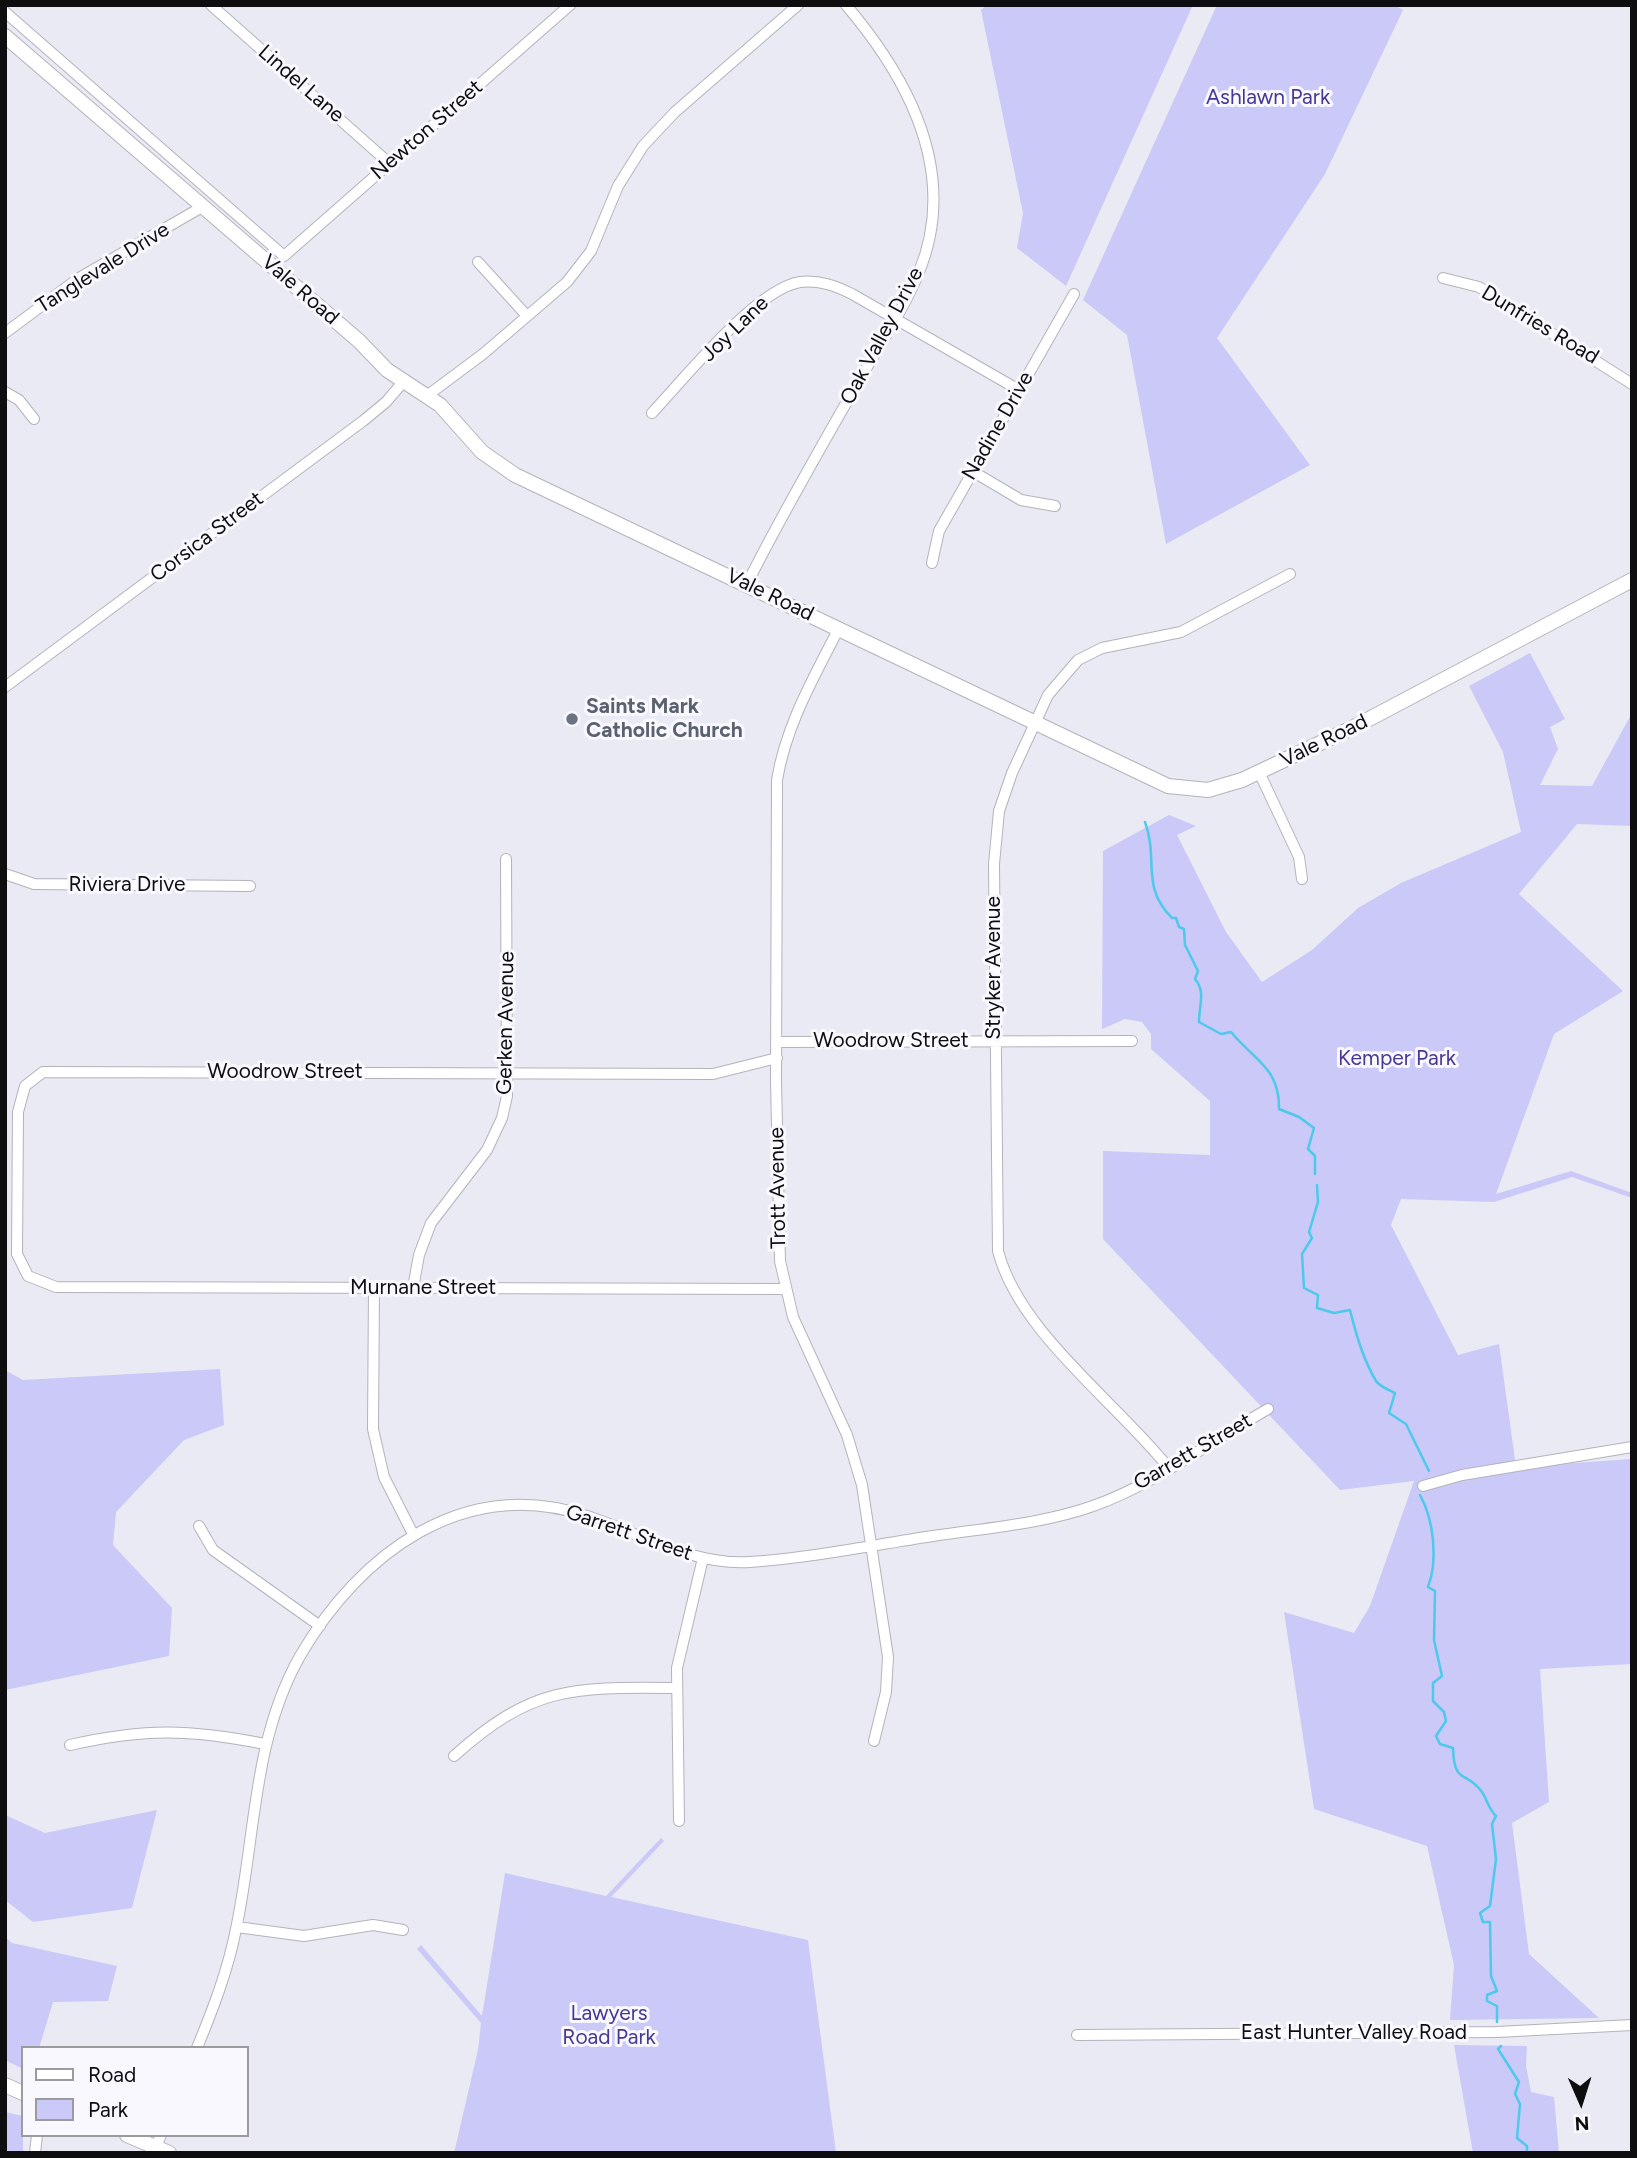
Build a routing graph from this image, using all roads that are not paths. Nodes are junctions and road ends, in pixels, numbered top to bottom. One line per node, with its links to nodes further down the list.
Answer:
1 (211, 5): 7 (street, Lindel Lane)
2 (570, 5): 7 (street, Newton Street)
3 (798, 5): 15 (street)
4 (846, 5): 16 (street, Oak Valley Drive)
5 (5, 12): 9 (street)
6 (5, 36): 8 (main road, Vale Road)
7 (389, 163): 9 (street, Newton Street)
8 (202, 207): 10 (main road, Vale Road); 17 (street, Tanglevale Drive)
9 (284, 256): 10 (street, Newton Street); 12 (street)
10 (267, 262): 12 (main road, Vale Road)
11 (478, 262): 15 (street)
12 (279, 273): 18 (main road, Vale Road)
13 (1443, 278): 19 (street, Dunfries Road)
14 (1074, 294): 20 (street, Nadine Drive)
15 (527, 316): 22 (street)
16 (895, 318): 20 (street, Joy Lane); 23 (street, Joy Lane); 30 (street, Oak Valley Drive)
17 (5, 332)
18 (404, 381): 22 (main road, Vale Road); 32 (street, Corsica Street)
19 (1632, 384)
20 (1019, 390): 25 (street, Nadine Drive)
21 (5, 392): 24 (street)
22 (428, 395): 30 (main road, Vale Road)
23 (652, 413)
24 (34, 419)
25 (972, 471): 26 (street); 27 (street, Nadine Drive)
26 (1055, 506)
27 (932, 563)
28 (1290, 574): 33 (street, Stryker Avenue)
29 (1632, 580): 34 (main road, Vale Road)
30 (747, 584): 31 (main road, Vale Road)
31 (839, 628): 33 (main road, Vale Road); 41 (street, Trott Avenue)
32 (5, 687)
33 (1035, 722): 34 (main road, Vale Road); 39 (street, Stryker Avenue)
34 (1259, 772): 37 (street)
35 (506, 859): 43 (street, Gerken Avenue)
36 (5, 874): 38 (street, Riviera Drive)
37 (1302, 879)
38 (250, 886)
39 (994, 1041): 40 (street, Woodrow Street); 41 (street, Woodrow Street); 50 (street, Stryker Avenue)
40 (1132, 1041)
41 (777, 1042): 42 (street, Trott Avenue)
42 (776, 1058): 43 (street, Woodrow Street); 47 (street, Trott Avenue)
43 (508, 1073): 44 (street, Woodrow Street); 46 (street, Gerken Avenue)
44 (61, 1287): 45 (street, Murnane Street)
45 (374, 1288): 46 (street, Murnane Street); 53 (street)
46 (414, 1288): 47 (street, Murnane Street)
47 (785, 1289): 54 (street, Trott Avenue)
48 (1268, 1409): 50 (street, Garrett Street)
49 (1632, 1447): 51 (street)
50 (1168, 1467): 54 (street, Garrett Street)
51 (1423, 1486)
52 (199, 1526): 56 (street)
53 (413, 1534): 55 (street, Garrett Street); 56 (street, Garrett Street)
54 (871, 1545): 55 (street, Garrett Street); 58 (street, Trott Avenue)
55 (703, 1558): 57 (street)
56 (320, 1626): 59 (street, Garrett Street)
57 (676, 1688): 61 (street); 62 (street)
58 (874, 1741)
59 (265, 1744): 60 (street); 63 (street, Garrett Street)
60 (70, 1745)
61 (454, 1756)
62 (679, 1821)
63 (237, 1927): 64 (street); 67 (street, Garrett Street)
64 (403, 1930)
65 (1632, 2025): 66 (street, East Hunter Valley Road)
66 (1076, 2035)
67 (198, 2046)
68 (5, 2085): 69 (main road)
69 (21, 2092)
70 (134, 2137): 71 (main road)
71 (162, 2145)

